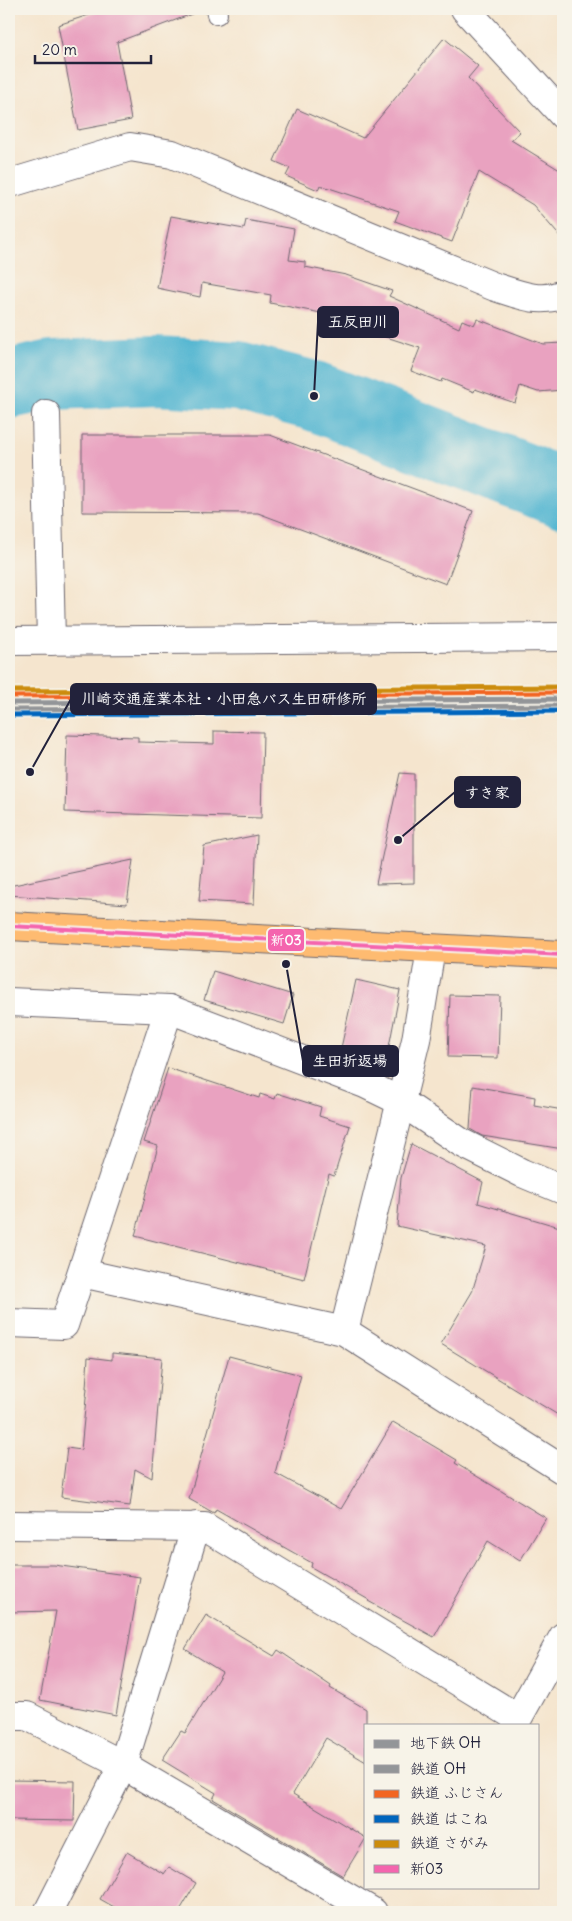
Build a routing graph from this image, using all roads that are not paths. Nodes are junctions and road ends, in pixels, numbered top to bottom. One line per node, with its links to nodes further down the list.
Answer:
1 (465, 9): 2 (street)
2 (563, 115)
3 (9, 182): 4 (street)
4 (563, 294)
5 (46, 414): 8 (street)
6 (563, 637): 8 (street)
7 (9, 641): 8 (street)
8 (51, 642)
9 (9, 926): 10 (main road)
10 (431, 949): 11 (main road); 14 (street)
11 (563, 955)
12 (9, 1002): 13 (street)
13 (169, 1010): 14 (street); 16 (street)
14 (400, 1101): 15 (street); 18 (street)
15 (563, 1190)
16 (82, 1273): 17 (street); 18 (street)
17 (9, 1323)
18 (344, 1331): 19 (street)
19 (563, 1470)
20 (9, 1525): 21 (street)
21 (196, 1526): 22 (street); 24 (street)
22 (563, 1637)
23 (9, 1716): 24 (street)
24 (124, 1765): 25 (street); 26 (street)
25 (48, 1912)
26 (373, 1912)

